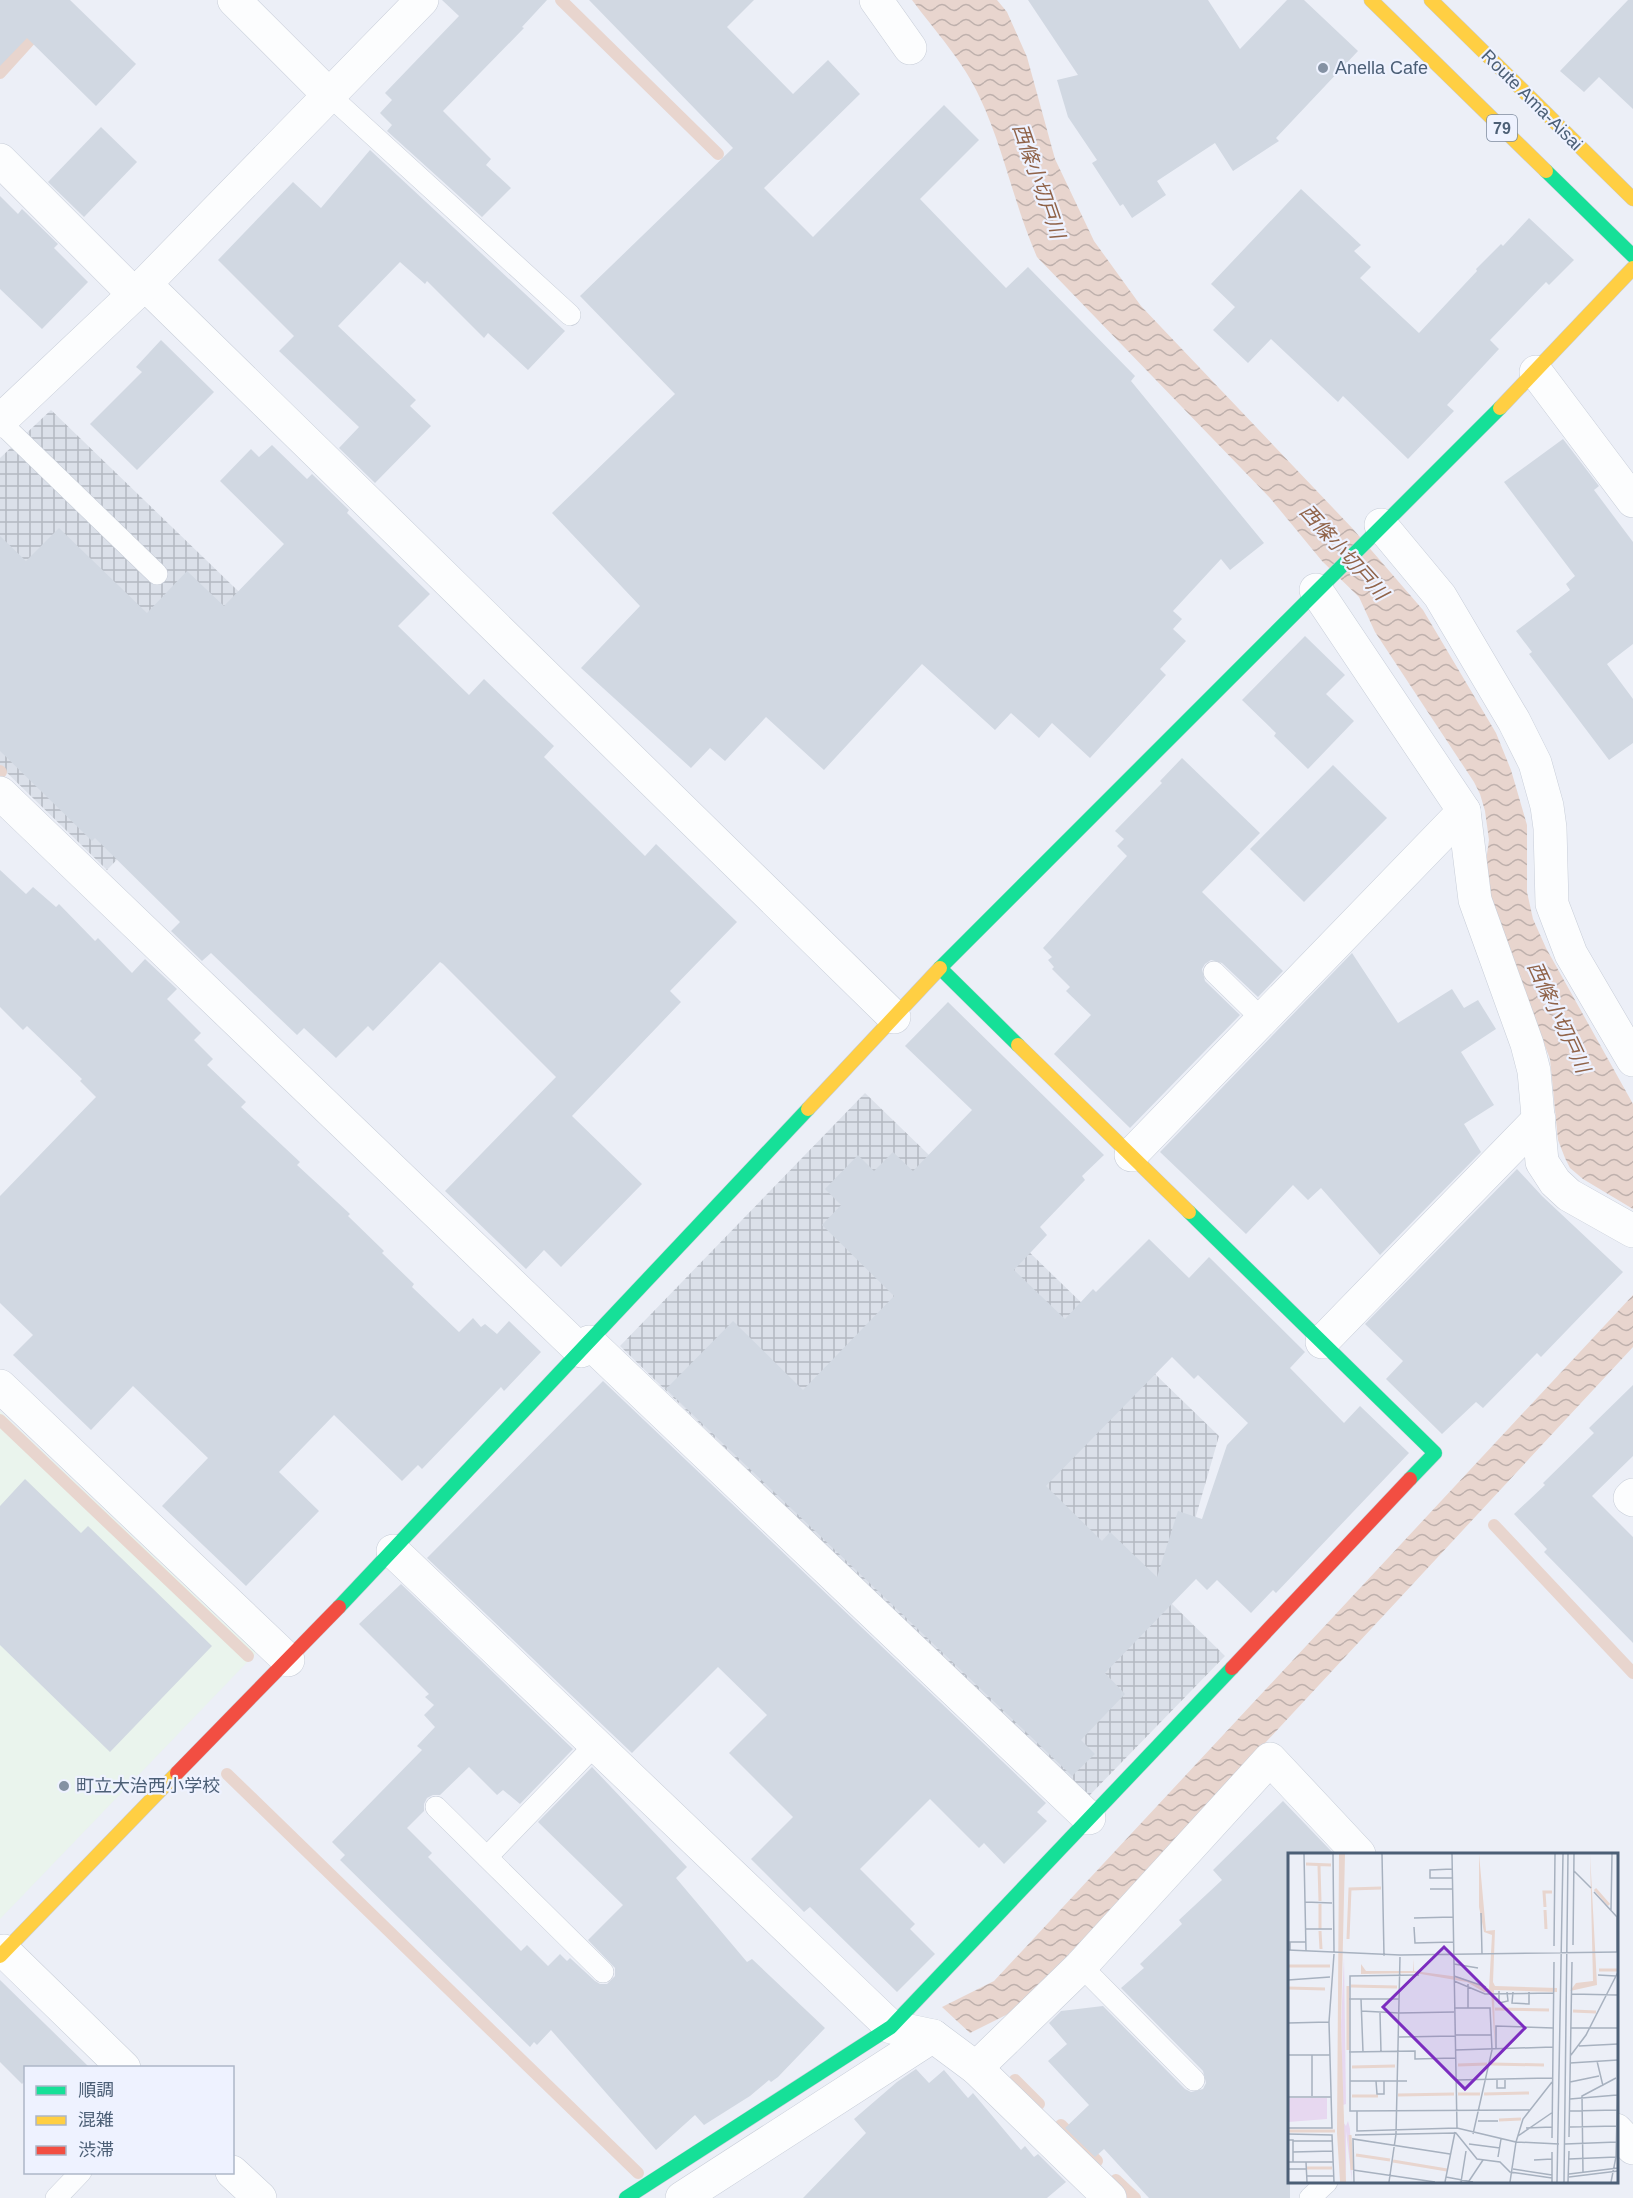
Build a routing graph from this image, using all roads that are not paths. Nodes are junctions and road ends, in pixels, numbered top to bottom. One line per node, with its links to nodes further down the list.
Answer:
1 (234, 0): 7 (street)
2 (422, 0): 7 (street)
3 (876, 0): 6 (street)
4 (1371, 0): 10 (street, 79)
5 (1431, 0): 9 (street, Route Ama-Aisai / 79)
6 (910, 48)
7 (328, 95): 12 (street); 13 (lane)
8 (0, 160): 12 (street)
9 (1633, 199)
10 (1633, 256)
11 (1633, 268): 14 (street)
12 (139, 289): 15 (street); 24 (street)
13 (570, 315)
14 (1536, 372): 16 (street); 17 (street)
15 (0, 421): 18 (lane)
16 (1633, 501)
17 (1375, 531): 19 (street); 26 (street)
18 (156, 574)
19 (1323, 583): 21 (street); 22 (street)
20 (0, 793): 31 (street)
21 (1464, 811): 25 (street); 27 (street)
22 (940, 968): 24 (street); 28 (street)
23 (1214, 972): 25 (lane)
24 (894, 1017): 31 (street)
25 (1262, 1019): 28 (street)
26 (1633, 1060)
27 (1539, 1119): 29 (street); 30 (street)
28 (1131, 1155): 30 (street)
29 (1633, 1231)
30 (1322, 1342): 39 (street)
31 (585, 1346): 35 (street); 39 (street)
32 (0, 1386): 36 (street)
33 (1633, 1495): 34 (street)
34 (1633, 1500)
35 (393, 1551): 36 (street); 37 (street)
36 (288, 1660): 42 (street)
37 (596, 1745): 41 (lane); 45 (street)
38 (436, 1807): 41 (lane)
39 (1089, 1818): 45 (street)
40 (1358, 1853): 43 (street)
41 (487, 1857): 44 (lane)
42 (2, 1954): 47 (street)
43 (1081, 1966): 48 (street); 49 (lane)
44 (603, 1972)
45 (891, 2028): 46 (street); 57 (street)
46 (933, 2036): 48 (street); 58 (street)
47 (123, 2066)
48 (976, 2068): 59 (street)
49 (1194, 2080)
50 (1618, 2131): 51 (street)
51 (1633, 2148)
52 (79, 2174): 55 (lane)
53 (234, 2174): 56 (street)
54 (1325, 2183): 60 (lane)
55 (56, 2198)
56 (260, 2198)
57 (626, 2198)
58 (682, 2198)
59 (1110, 2198)
60 (1310, 2198)

